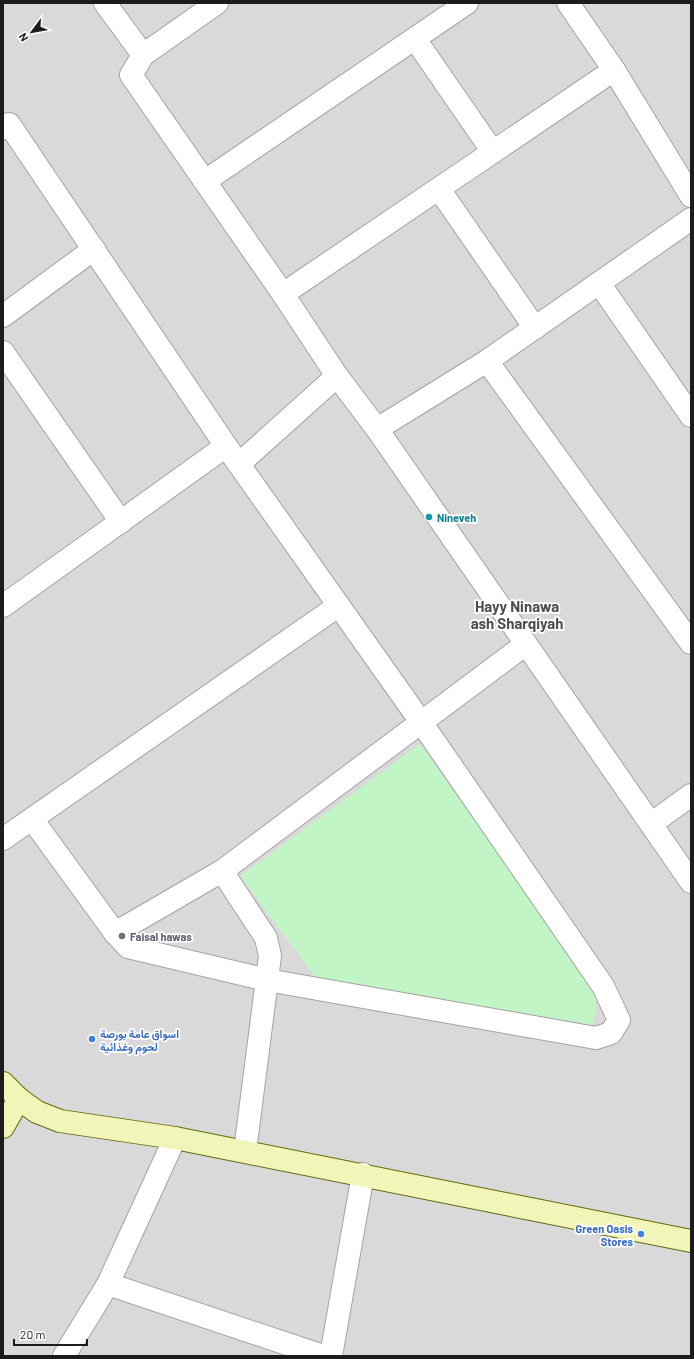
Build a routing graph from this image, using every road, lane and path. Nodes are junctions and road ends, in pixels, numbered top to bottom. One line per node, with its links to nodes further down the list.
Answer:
1 (105, 3): 6 (street)
2 (217, 3): 6 (street)
3 (467, 3): 5 (street)
4 (568, 3): 7 (street)
5 (415, 39): 9 (street); 10 (street)
6 (143, 55): 10 (street)
7 (614, 70): 9 (street); 12 (street)
8 (3, 128): 14 (street)
9 (493, 152): 11 (street)
10 (205, 182): 16 (street)
11 (439, 188): 16 (street); 18 (street)
12 (691, 196)
13 (691, 219): 15 (street)
14 (94, 249): 17 (street); 24 (street)
15 (600, 283): 18 (street); 22 (street)
16 (283, 294): 21 (street)
17 (3, 316)
18 (534, 328): 20 (street)
19 (3, 352): 26 (street)
20 (487, 361): 23 (street); 30 (street)
21 (337, 376): 23 (street); 25 (street)
22 (691, 416)
23 (377, 429): 29 (street)
24 (226, 446): 25 (street); 26 (street)
25 (239, 464): 28 (street)
26 (121, 522): 27 (street)
27 (3, 606)
28 (338, 606): 31 (street); 33 (street)
29 (526, 644): 31 (street); 34 (street)
30 (691, 644)
31 (421, 722): 36 (street); 39 (street)
32 (691, 795): 34 (street)
33 (32, 819): 35 (street); 38 (street)
34 (651, 824): 37 (street)
35 (3, 839)
36 (222, 871): 38 (street); 39 (street)
37 (691, 882)
38 (115, 933): 39 (street)
39 (268, 980): 44 (street)
40 (3, 1083): 41 (main road)
41 (19, 1099): 42 (main road); 43 (main road)
42 (3, 1127)
43 (175, 1138): 44 (main road); 47 (street)
44 (245, 1151): 45 (main road)
45 (363, 1174): 46 (main road); 50 (street)
46 (691, 1241)
47 (108, 1284): 48 (street); 49 (street)
48 (64, 1356)
49 (323, 1356)
50 (331, 1356)

